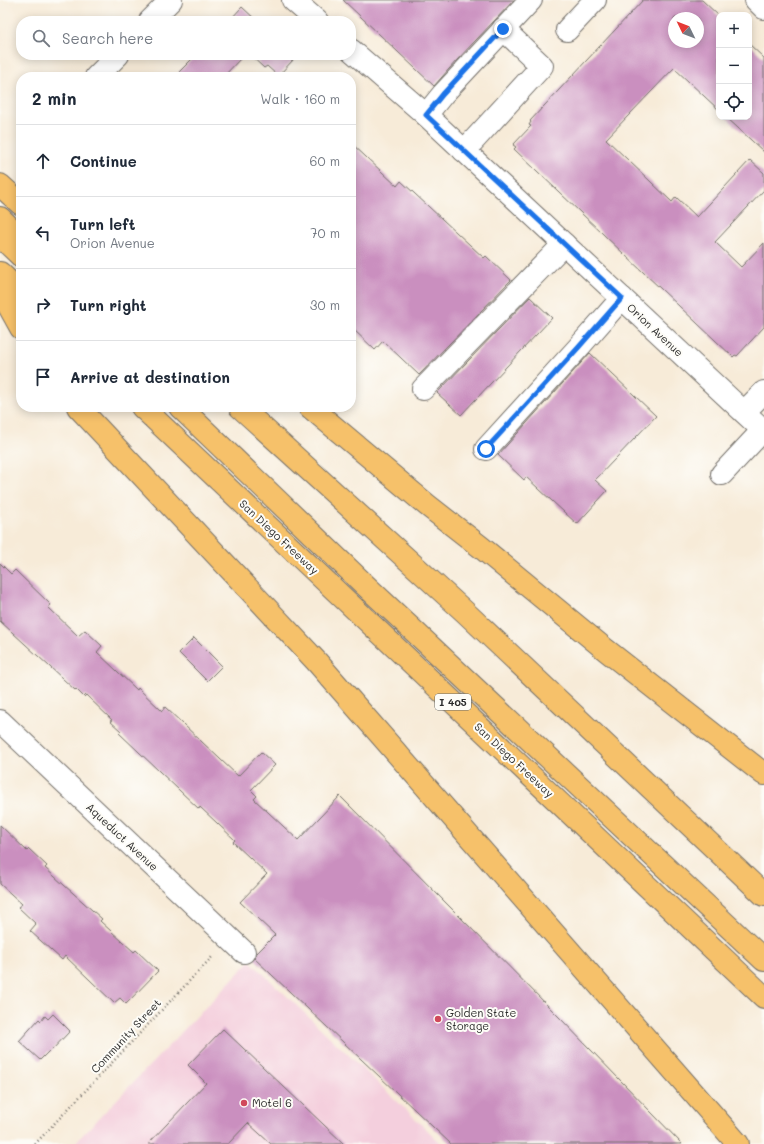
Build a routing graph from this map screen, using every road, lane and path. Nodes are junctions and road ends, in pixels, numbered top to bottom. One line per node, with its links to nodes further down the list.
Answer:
1 (171, 0): 7 (street)
2 (293, 0): 8 (street)
3 (531, 0): 9 (street)
4 (595, 0): 10 (street)
5 (756, 0): 6 (street)
6 (764, 8)
7 (155, 16)
8 (311, 16)
9 (503, 29): 14 (street); 15 (street)
10 (567, 30)
11 (356, 54): 14 (street, Orion Avenue)
12 (113, 60): 13 (street)
13 (101, 72)
14 (426, 115): 15 (street, Orion Avenue)
15 (464, 151): 21 (street, Orion Avenue)
16 (0, 184): 17 (highway)
17 (16, 199)
18 (0, 218): 19 (highway)
19 (16, 233)
20 (0, 236): 22 (highway)
21 (564, 244): 26 (street, Orion Avenue); 28 (street)
22 (16, 251)
23 (0, 273): 24 (highway)
24 (16, 288)
25 (0, 290): 27 (highway)
26 (622, 298): 36 (street, Orion Avenue); 38 (street)
27 (16, 319)
28 (423, 389)
29 (764, 392): 36 (street)
30 (83, 412): 48 (highway)
31 (147, 412): 46 (highway, San Diego Freeway / I 405)
32 (185, 412): 45 (highway)
33 (204, 412): 43 (highway)
34 (245, 412): 42 (highway)
35 (316, 412): 41 (highway)
36 (744, 412): 37 (street, Orion Avenue)
37 (763, 431): 39 (street)
38 (486, 449)
39 (722, 474)
40 (0, 721): 44 (street, Aqueduct Avenue)
41 (764, 774)
42 (764, 895)
43 (764, 944)
44 (237, 945): 47 (path, Community Street)
45 (764, 960)
46 (764, 997)
47 (35, 1144)
48 (738, 1144)

